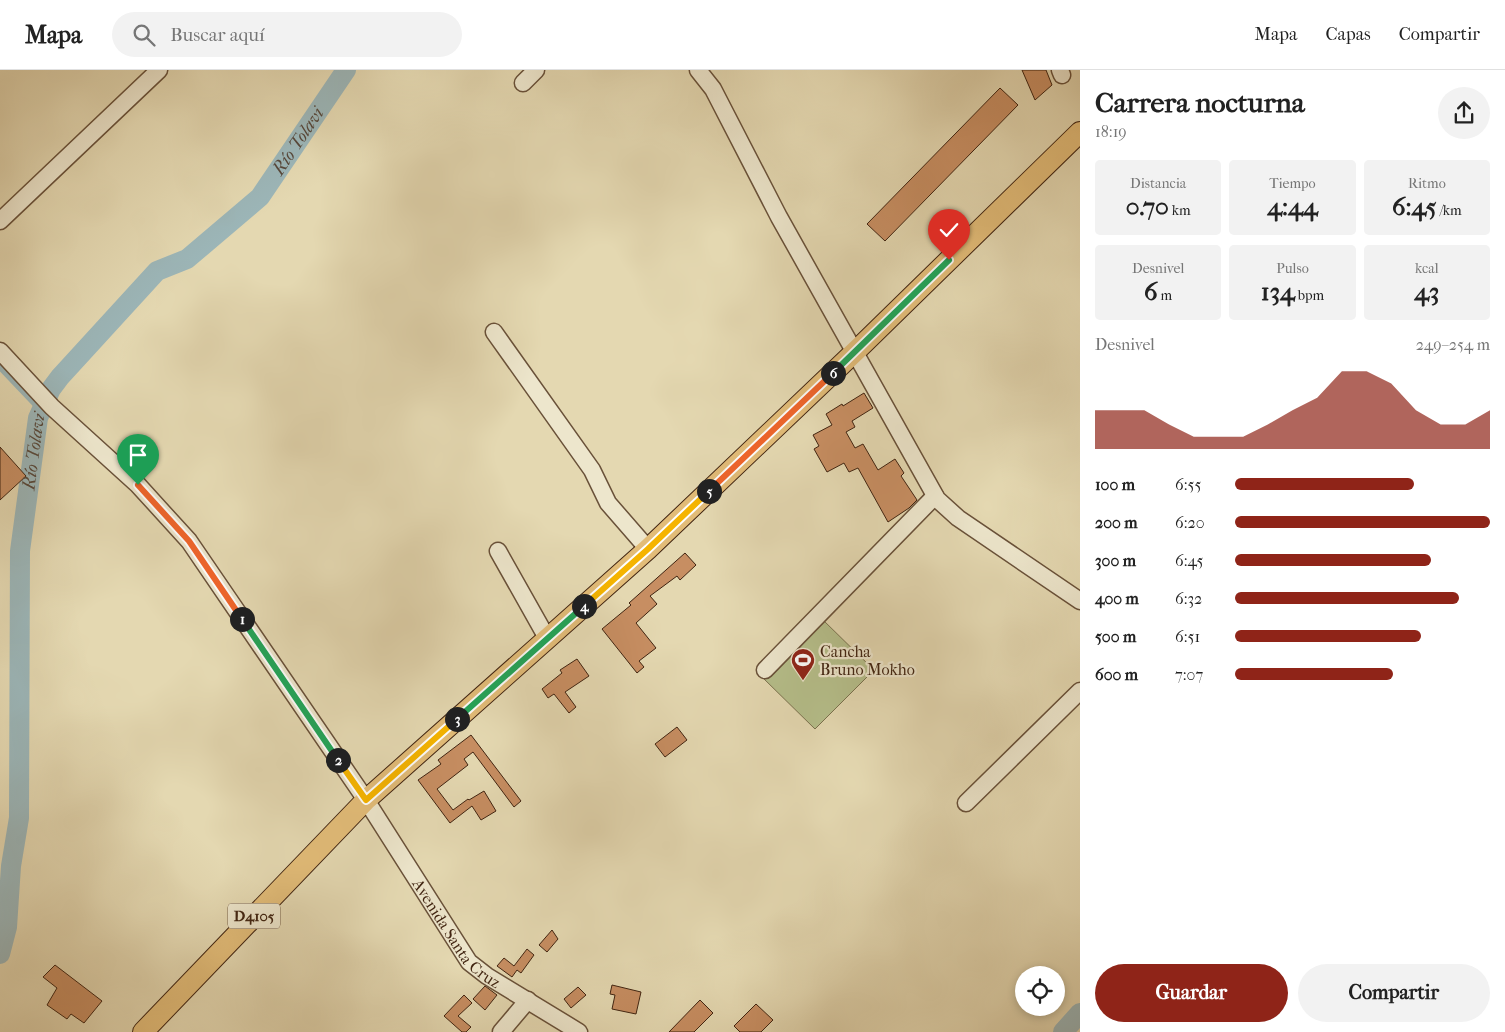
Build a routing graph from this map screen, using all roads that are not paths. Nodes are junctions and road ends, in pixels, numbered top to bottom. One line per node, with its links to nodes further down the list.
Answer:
1 (159, 70): 6 (street)
2 (536, 70): 4 (street)
3 (698, 70): 9 (street)
4 (523, 83)
5 (1080, 132): 9 (main road, D4105)
6 (0, 221)
7 (494, 332): 11 (street)
8 (0, 351): 17 (street, Avenida Santa Cruz)
9 (855, 352): 10 (street); 11 (main road, D4105)
10 (935, 496): 13 (street); 15 (street)
11 (648, 549): 14 (main road, D4105)
12 (498, 551): 14 (street)
13 (1080, 601)
14 (547, 638): 17 (main road, D4105)
15 (764, 670)
16 (1080, 691): 18 (street)
17 (366, 800): 19 (street, Avenida Santa Cruz); 20 (main road, D4105)
18 (966, 803)
19 (528, 1000): 21 (street); 22 (street, Avenida Santa Cruz)
20 (142, 1032)
21 (501, 1032)
22 (579, 1032)

